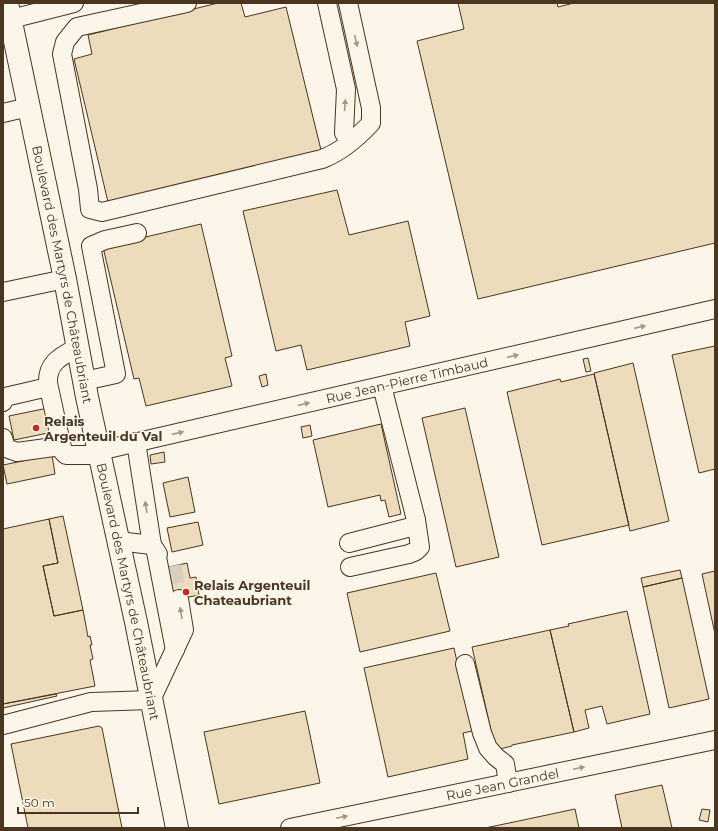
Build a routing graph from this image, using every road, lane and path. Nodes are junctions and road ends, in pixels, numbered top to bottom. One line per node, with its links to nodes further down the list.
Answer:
1 (74, 3): 5 (street)
2 (187, 3): 8 (street)
3 (327, 3): 8 (street, one-way to 3)
4 (348, 3): 8 (street, one-way to 8)
5 (9, 11): 6 (main road, Boulevard des Martyrs de Châteaubriant)
6 (29, 108): 7 (street); 10 (main road, Boulevard des Martyrs de Châteaubriant)
7 (3, 113)
8 (350, 142)
9 (137, 233): 14 (street)
10 (65, 279): 11 (street); 13 (main road, Boulevard des Martyrs de Châteaubriant)
11 (3, 292)
12 (715, 310): 15 (street, Rue Jean-Pierre Timbaud, one-way to 12)
13 (78, 347): 14 (main road, Boulevard des Martyrs de Châteaubriant); 16 (street)
14 (84, 381): 21 (main road, Boulevard des Martyrs de Châteaubriant)
15 (382, 386): 19 (street, Rue Jean-Pierre Timbaud, one-way to 15); 22 (street)
16 (48, 387): 17 (street); 20 (street)
17 (3, 402)
18 (3, 438): 20 (street)
19 (136, 442): 21 (street, Rue Jean-Pierre Timbaud); 25 (street, one-way to 19)
20 (61, 446): 21 (street, Rue Jean-Pierre Timbaud)
21 (99, 453): 23 (main road, Boulevard des Martyrs de Châteaubriant)
22 (416, 520): 24 (street); 27 (street)
23 (118, 541): 25 (street); 31 (main road, Boulevard des Martyrs de Châteaubriant)
24 (349, 543)
25 (154, 549): 26 (street); 29 (street)
26 (172, 566)
27 (350, 567)
28 (179, 599): 29 (street, one-way to 28)
29 (175, 650): 31 (street)
30 (465, 664): 34 (street)
31 (151, 700): 32 (street); 35 (main road, Boulevard des Martyrs de Châteaubriant)
32 (3, 725)
33 (715, 740): 34 (street, Rue Jean Grandel, one-way to 33)
34 (508, 783): 36 (street, Rue Jean Grandel, one-way to 34)
35 (177, 828)
36 (290, 828)

